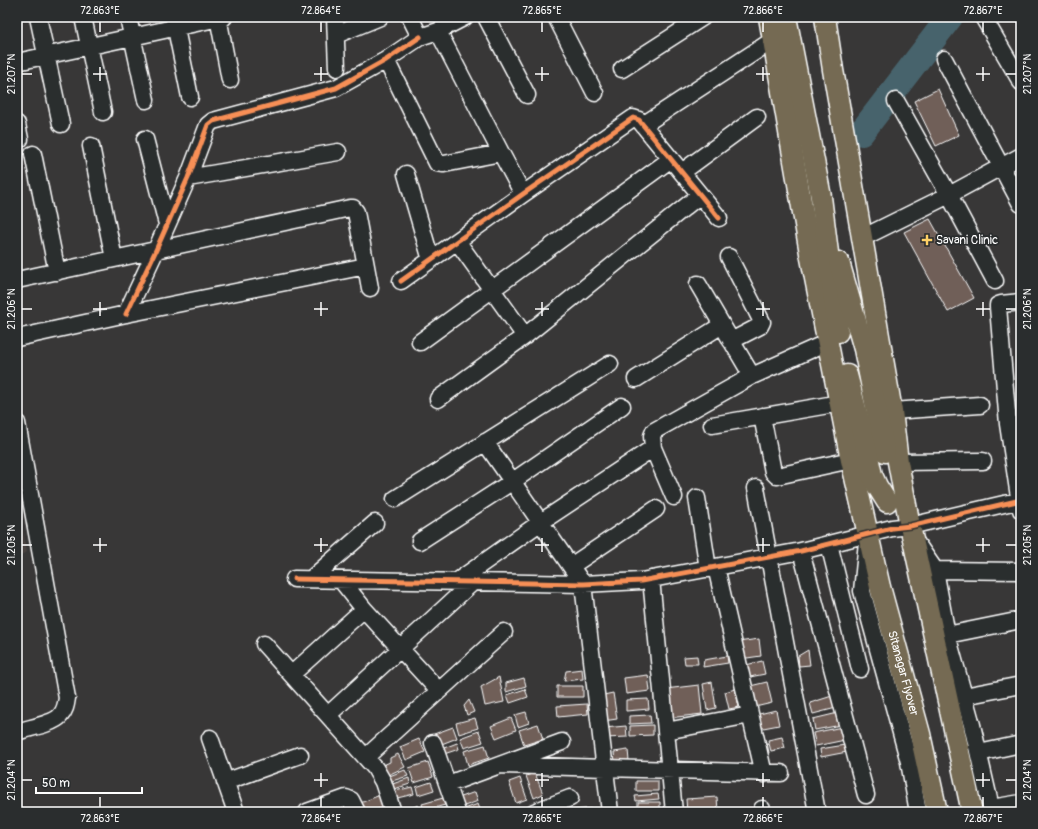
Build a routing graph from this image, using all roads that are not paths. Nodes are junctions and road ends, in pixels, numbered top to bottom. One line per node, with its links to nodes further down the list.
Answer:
1 (38, 17): 23 (street)
2 (83, 17): 22 (street)
3 (128, 17): 19 (street)
4 (220, 17): 16 (street); 29 (street)
5 (335, 17): 18 (street)
6 (380, 17): 18 (street)
7 (410, 17): 20 (street)
8 (465, 17): 17 (street)
9 (486, 17): 32 (street)
10 (556, 17): 31 (street)
11 (703, 17): 28 (street)
12 (769, 17): 21 (main road, Sitanagar Flyover)
13 (786, 17): 54 (main road)
14 (825, 17): 58 (main road)
15 (983, 17): 30 (street)
16 (175, 22): 19 (street); 33 (street)
17 (438, 31): 20 (street); 43 (street)
18 (336, 35): 27 (street)
19 (133, 36): 22 (street); 34 (street)
20 (420, 37): 25 (street)
21 (773, 40): 39 (street); 79 (main road, Sitanagar Flyover)
22 (89, 46): 23 (street); 36 (street)
23 (47, 55): 26 (street); 38 (street)
24 (944, 59): 47 (street)
25 (386, 60): 43 (street); 50 (street)
26 (17, 62)
27 (337, 68)
28 (622, 68)
29 (230, 80)
30 (1021, 82)
31 (595, 92)
32 (527, 95)
33 (190, 97)
34 (146, 100)
35 (896, 101): 53 (street)
36 (104, 112)
37 (757, 117): 48 (street)
38 (61, 124)
39 (643, 125): 46 (street); 51 (street)
40 (144, 139): 57 (street)
41 (91, 146): 62 (street)
42 (338, 152): 50 (street)
43 (501, 153): 51 (street)
44 (33, 154): 65 (street)
45 (1021, 156): 47 (street)
46 (671, 159): 48 (street); 71 (street)
47 (1001, 167): 53 (street); 55 (street)
48 (682, 172): 52 (street)
49 (406, 174): 63 (street)
50 (188, 178): 57 (street)
51 (523, 194): 59 (street)
52 (700, 195): 56 (street); 75 (street)
53 (950, 196): 58 (street); 68 (street)
54 (821, 197): 54 (main road)
55 (1021, 204)
56 (719, 218)
57 (167, 224): 60 (street)
58 (862, 238): 87 (main road)
59 (457, 241): 63 (street); 71 (street)
60 (156, 250): 62 (street); 64 (street); 73 (street)
61 (729, 257): 77 (street)
62 (114, 259): 65 (street)
63 (431, 260): 67 (street)
64 (366, 266): 70 (street); 73 (street)
65 (57, 272): 66 (street)
66 (17, 280)
67 (401, 280)
68 (995, 282)
69 (698, 284): 74 (street)
70 (370, 288)
71 (491, 290): 75 (street); 78 (street)
72 (1021, 302): 90 (street)
73 (126, 314): 76 (street)
74 (722, 325): 77 (street); 82 (street)
75 (525, 336): 83 (street)
76 (17, 338)
77 (731, 341): 81 (street)
78 (420, 342)
79 (828, 342): 81 (street); 84 (main road, Sitanagar Flyover)
80 (610, 364): 92 (street)
81 (752, 376): 93 (street)
82 (636, 379)
83 (438, 399)
84 (840, 402): 88 (street); 94 (main road, Sitanagar Flyover)
85 (980, 405): 87 (street)
86 (622, 406): 97 (street)
87 (892, 411): 96 (main road)
88 (762, 416): 91 (street); 94 (street)
89 (17, 423): 137 (street)
90 (1015, 423): 102 (street)
91 (712, 425)
92 (485, 442): 97 (street); 101 (street)
93 (653, 448): 99 (street); 104 (street)
94 (851, 460): 107 (main road, Sitanagar Flyover)
95 (983, 461): 96 (street)
96 (898, 462): 106 (main road)
97 (513, 482): 104 (street); 108 (street)
98 (756, 488): 111 (street)
99 (674, 497)
100 (697, 498): 113 (street)
101 (396, 499)
102 (1020, 504): 106 (street)
103 (656, 508): 112 (street)
104 (541, 522): 112 (street); 120 (street)
105 (375, 523): 117 (street)
106 (912, 533): 107 (street); 115 (main road)
107 (867, 534): 109 (street); 163 (street); 164 (main road, Sitanagar Flyover)
108 (420, 541)
109 (829, 544): 110 (street); 129 (street)
110 (802, 551): 111 (street); 150 (street)
111 (768, 558): 113 (street); 162 (street)
112 (571, 566): 122 (street)
113 (712, 568): 118 (street); 135 (street)
114 (1021, 571): 115 (street)
115 (928, 572): 126 (street); 153 (main road)
116 (294, 579): 117 (street)
117 (311, 579): 119 (street)
118 (651, 579): 122 (street); 136 (street)
119 (341, 580): 120 (street); 123 (street)
120 (456, 582): 121 (street)
121 (474, 582): 122 (street); 128 (street)
122 (584, 584): 160 (street)
123 (364, 609): 128 (street); 130 (street)
124 (1021, 620): 126 (street)
125 (504, 632): 132 (street)
126 (947, 635): 133 (street)
127 (264, 644): 130 (street)
128 (401, 649): 132 (street); 134 (street)
129 (860, 669)
130 (292, 674): 134 (street)
131 (1021, 685): 133 (street)
132 (439, 691): 144 (street)
133 (964, 696): 142 (street)
134 (328, 715): 144 (street)
135 (750, 715): 136 (street); 147 (street)
136 (666, 731): 161 (street)
137 (17, 732)
138 (210, 738): 148 (street)
139 (562, 742): 145 (street)
140 (433, 743): 149 (street)
141 (1021, 744): 142 (street)
142 (979, 753): 153 (street)
143 (300, 755): 148 (street)
144 (366, 757): 157 (street)
145 (500, 765): 146 (street); 149 (street)
146 (781, 773)
147 (764, 774)
148 (225, 782): 154 (street)
149 (448, 784): 158 (street)
150 (866, 794)
151 (570, 798): 159 (street)
152 (1021, 803): 153 (street)
153 (985, 811)
154 (236, 812)
155 (307, 812): 156 (street)
156 (357, 812)
157 (393, 812)
158 (457, 812)
159 (534, 812)
160 (610, 812)
161 (674, 812)
162 (817, 812)
163 (918, 812)
164 (937, 812)

